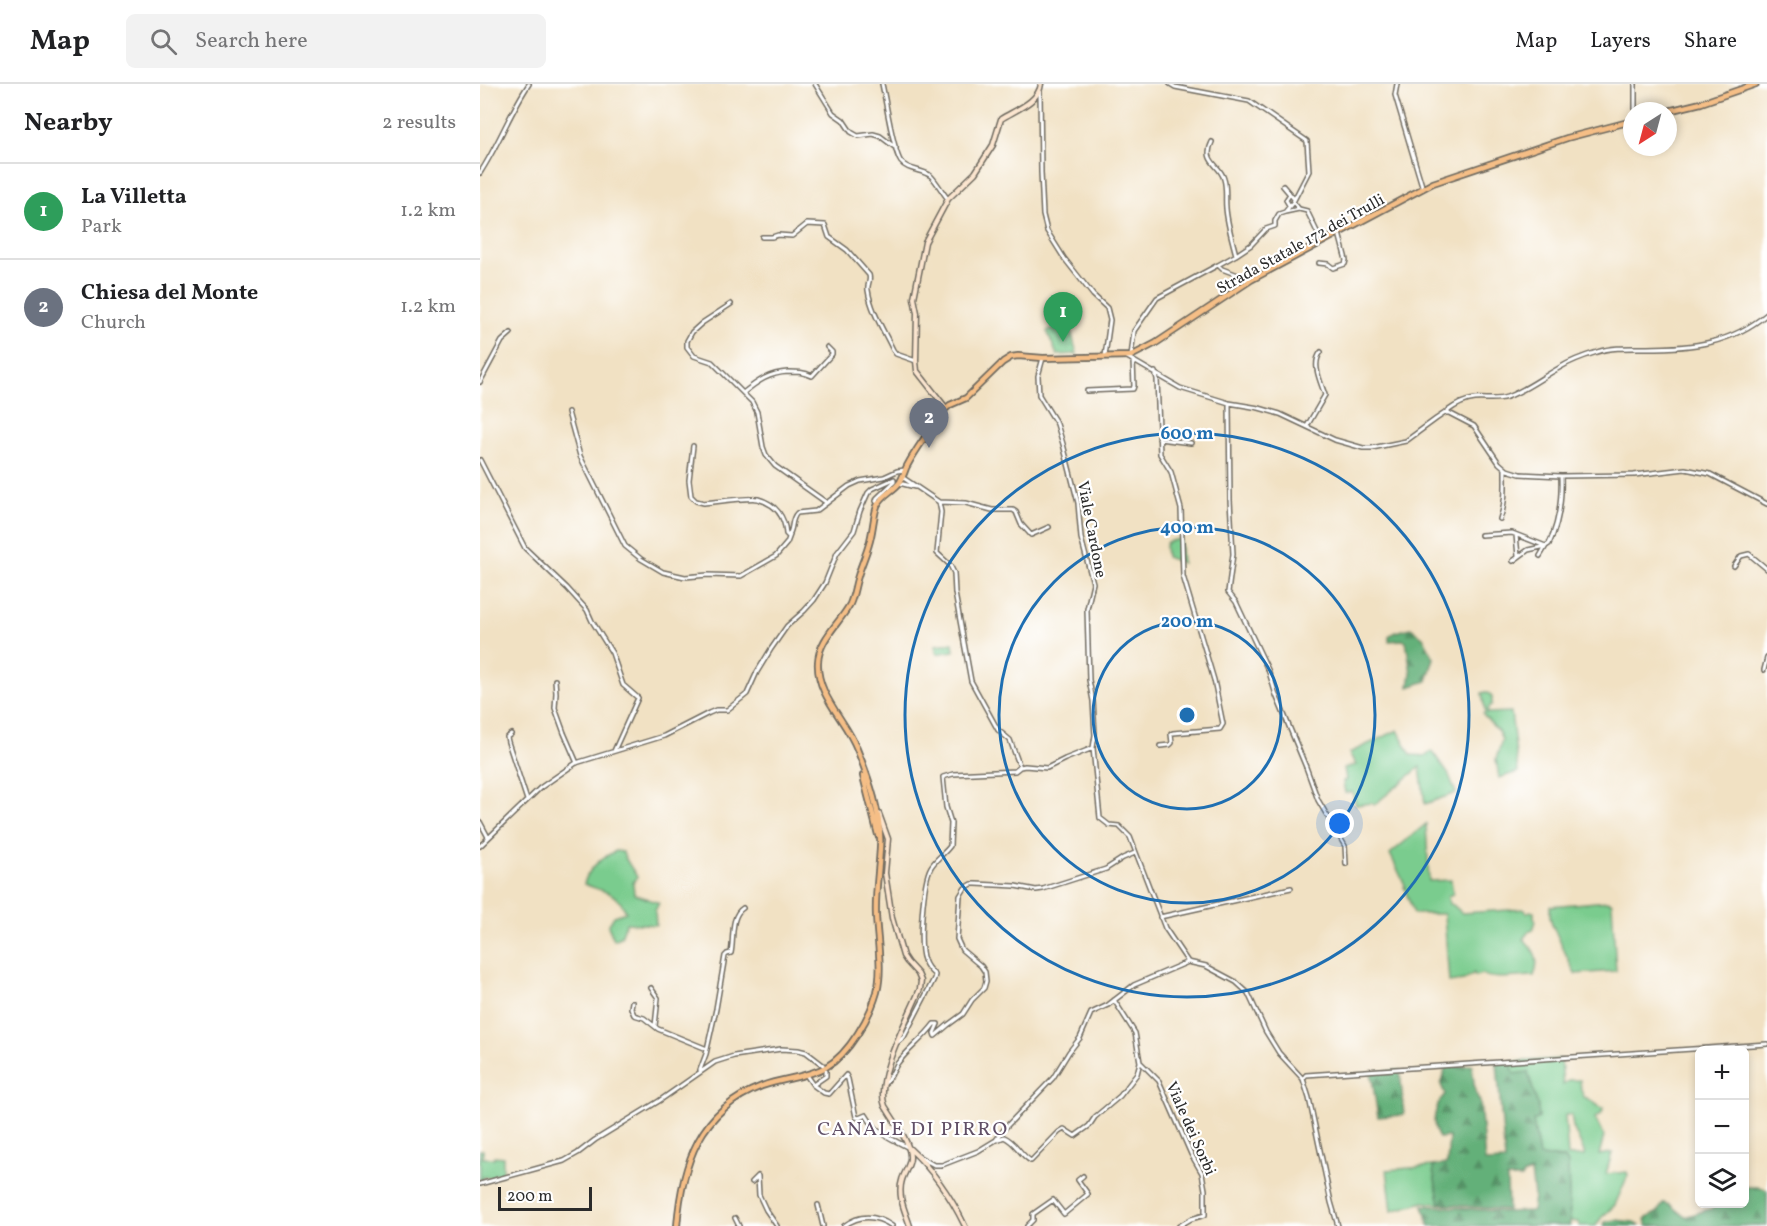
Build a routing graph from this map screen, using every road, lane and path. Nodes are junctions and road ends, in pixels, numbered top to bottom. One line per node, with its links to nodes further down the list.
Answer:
1 (529, 84): 15 (street)
2 (814, 84): 14 (street)
3 (882, 84): 14 (street)
4 (1041, 84): 9 (street)
5 (1170, 84): 20 (street)
6 (1397, 84): 17 (street)
7 (1635, 84): 10 (street)
8 (1756, 84): 11 (main road)
9 (1040, 91): 19 (street); 37 (street)
10 (1635, 102)
11 (1677, 109)
12 (1623, 123): 17 (main road, Strada Statale 172 dei Trulli)
13 (1212, 142): 27 (street)
14 (896, 148): 19 (street)
15 (480, 173)
16 (1283, 186): 18 (street)
17 (1423, 189): 24 (main road, Strada Statale 172 dei Trulli)
18 (1290, 194): 20 (street); 21 (street)
19 (948, 199): 39 (street)
20 (1294, 201): 21 (street); 22 (street)
21 (1289, 205): 23 (street)
22 (1299, 209): 23 (street); 26 (street)
23 (1285, 212): 27 (street)
24 (1339, 233): 26 (main road, Strada Statale 172 dei Trulli); 28 (street)
25 (762, 237): 39 (street)
26 (1322, 242): 30 (main road, Strada Statale 172 dei Trulli)
27 (1236, 255): 29 (street)
28 (1319, 263)
29 (1218, 265): 30 (street); 38 (street)
30 (1251, 280): 38 (main road, Strada Statale 172 dei Trulli)
31 (731, 304): 43 (street)
32 (1767, 314): 47 (street)
33 (511, 333): 41 (street)
34 (827, 347): 43 (street)
35 (1322, 352): 48 (street)
36 (1043, 358): 37 (main road, Strada Statale 172 dei Trulli); 45 (main road, Strada Statale 172 dei Trulli); 80 (street, Viale Cardone)
37 (1105, 358): 38 (main road, Strada Statale 172 dei Trulli)
38 (1130, 358): 40 (street); 42 (street)
39 (916, 361): 45 (street)
40 (1155, 372): 44 (street); 49 (street)
41 (480, 382)
42 (1087, 391)
43 (743, 393): 60 (street)
44 (1229, 403): 48 (street); 90 (street)
45 (946, 408): 54 (main road, Strada Statale 172 dei Trulli)
46 (568, 412): 65 (street)
47 (1445, 413): 48 (street); 53 (street)
48 (1307, 426)
49 (1159, 439): 50 (street); 79 (street)
50 (1191, 443)
51 (693, 446): 65 (street)
52 (480, 460): 81 (street)
53 (1505, 469): 55 (street); 63 (street)
54 (905, 470): 56 (main road, Strada Statale 172 dei Trulli); 60 (street)
55 (1561, 476): 62 (street); 68 (street)
56 (902, 477): 57 (main road, Strada Statale 172 dei Trulli); 58 (street)
57 (899, 483): 58 (street); 61 (main road, Strada Statale 172 dei Trulli)
58 (920, 488): 59 (street)
59 (939, 502): 64 (street); 83 (street)
60 (827, 503): 65 (street)
61 (878, 504): 78 (main road); 81 (street)
62 (1767, 504)
63 (1500, 519)
64 (1049, 527)
65 (790, 535)
66 (1481, 535): 67 (street)
67 (1516, 535): 68 (street); 69 (street)
68 (1546, 546): 69 (street); 70 (street)
69 (1518, 556): 71 (street)
70 (1540, 556)
71 (1513, 561)
72 (1734, 566): 73 (street)
73 (1767, 568)
74 (1767, 658): 75 (street)
75 (1764, 670)
76 (555, 680): 82 (street)
77 (511, 734): 84 (street)
78 (854, 742): 86 (main road); 86 (main road)
79 (1160, 746)
80 (1093, 748): 83 (street); 89 (street, Viale Cardone)
81 (614, 751): 82 (street)
82 (577, 763): 84 (street)
83 (1020, 767): 99 (street)
84 (527, 800): 87 (street)
85 (480, 822): 87 (street)
86 (882, 835): 99 (street); 106 (main road)
87 (489, 837): 88 (street)
88 (480, 846)
89 (1135, 853): 93 (street); 108 (street)
90 (1346, 864)
91 (1292, 888): 93 (street)
92 (743, 908): 101 (street)
93 (1160, 916): 94 (street)
94 (1188, 962): 96 (street); 107 (street)
95 (651, 988): 98 (street)
96 (1114, 1000): 102 (street); 110 (street)
97 (632, 1002): 98 (street)
98 (655, 1026): 101 (street)
99 (898, 1042): 108 (street)
100 (1767, 1044): 107 (street)
101 (707, 1049): 105 (street)
102 (1140, 1062): 110 (street); 127 (street, Viale dei Sorbi)
103 (822, 1065): 105 (street)
104 (826, 1071): 109 (street)
105 (700, 1072): 115 (street)
106 (806, 1075): 109 (street); 118 (main road)
107 (1303, 1079): 128 (street)
108 (884, 1084): 111 (street)
109 (813, 1085): 111 (street)
110 (996, 1140): 112 (street)
111 (909, 1148): 112 (street); 124 (street)
112 (918, 1156): 125 (street)
113 (1083, 1176): 126 (street)
114 (752, 1182): 120 (street)
115 (480, 1184)
116 (818, 1205): 121 (street)
117 (735, 1218): 119 (street)
118 (677, 1226)
119 (739, 1226)
120 (777, 1226)
121 (823, 1226)
122 (844, 1226): 123 (street)
123 (892, 1226)
124 (910, 1226)
125 (965, 1226)
126 (1027, 1226)
127 (1179, 1226)
128 (1338, 1226)

